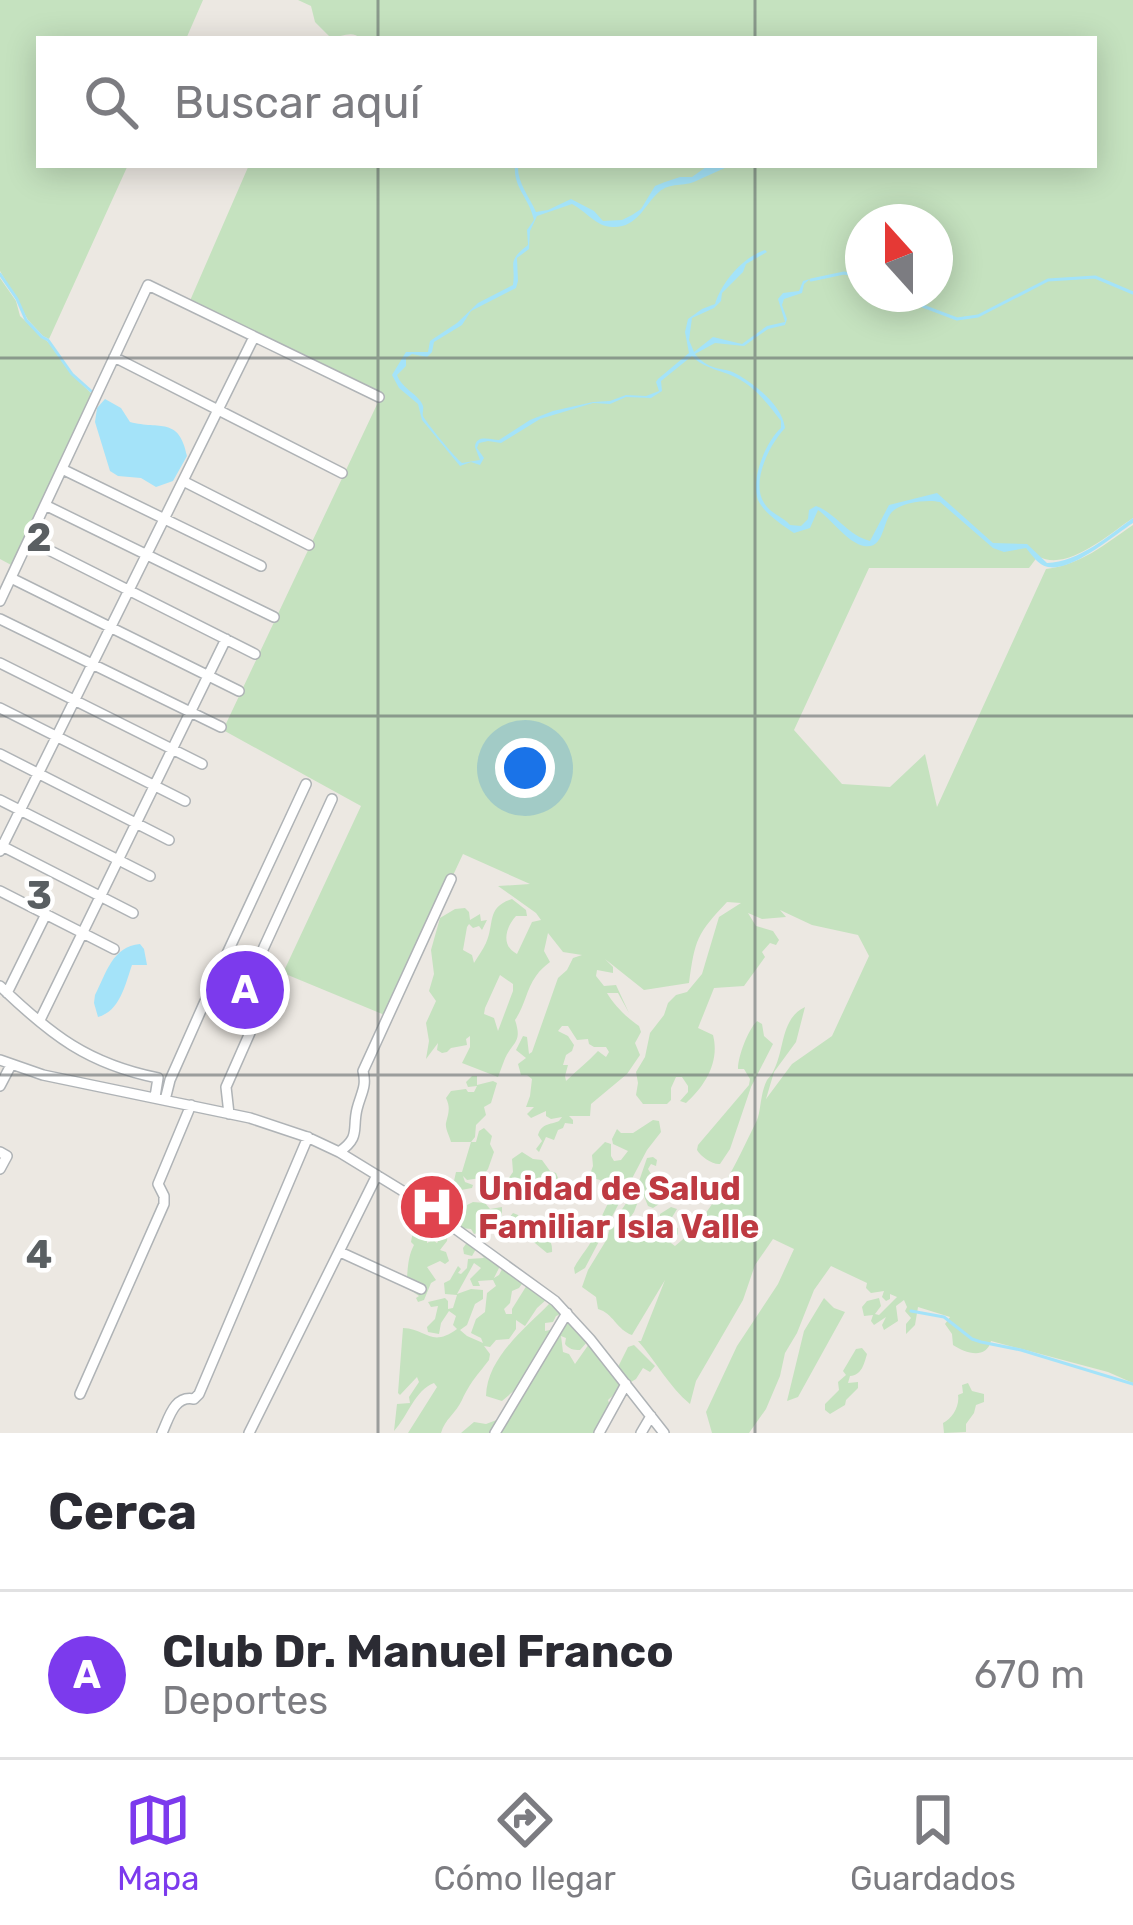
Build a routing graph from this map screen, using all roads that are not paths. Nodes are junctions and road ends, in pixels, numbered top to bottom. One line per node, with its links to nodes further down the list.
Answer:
1 (254, 338): 2 (street); 3 (street); 4 (street)
2 (114, 357): 4 (street); 5 (street)
3 (379, 397)
4 (219, 408): 6 (street); 7 (street)
5 (62, 469): 8 (street); 9 (street)
6 (342, 473)
7 (183, 481): 9 (street); 11 (street)
8 (45, 505): 10 (street); 12 (street)
9 (164, 519): 12 (street); 13 (street)
10 (29, 539): 14 (street); 15 (street)
11 (310, 545)
12 (146, 555): 15 (street); 17 (street)
13 (260, 566)
14 (11, 578): 16 (street); 19 (street)
15 (129, 590): 19 (street); 20 (street)
16 (0, 602)
17 (274, 617)
18 (0, 619): 23 (street)
19 (110, 627): 23 (street); 24 (street)
20 (226, 639): 21 (street); 24 (street)
21 (255, 654)
22 (0, 663): 26 (street)
23 (92, 664): 26 (street); 28 (street)
24 (208, 675): 25 (street); 28 (street)
25 (239, 691)
26 (74, 700): 30 (street); 31 (street)
27 (0, 708): 30 (street)
28 (190, 712): 29 (street); 31 (street)
29 (221, 727)
30 (56, 736): 34 (street); 36 (street)
31 (172, 749): 33 (street); 36 (street)
32 (0, 754): 34 (street)
33 (202, 764)
34 (38, 773): 40 (street); 41 (street)
35 (306, 784): 57 (street)
36 (154, 785): 39 (street); 41 (street)
37 (332, 799): 59 (street)
38 (0, 800): 40 (street)
39 (185, 801)
40 (20, 810): 43 (street); 44 (street)
41 (136, 823): 42 (street); 44 (street)
42 (170, 840)
43 (1, 848): 48 (street)
44 (118, 859): 45 (street); 48 (street)
45 (150, 876)
46 (451, 878): 62 (street)
47 (0, 891): 50 (street)
48 (100, 896): 49 (street); 51 (street)
49 (133, 913)
50 (46, 914): 51 (street); 53 (street)
51 (82, 933): 52 (street); 54 (street)
52 (114, 949)
53 (4, 990): 54 (street)
54 (40, 1020): 57 (street)
55 (6, 1063): 56 (street); 57 (street)
56 (0, 1086)
57 (160, 1098): 58 (street)
58 (191, 1105): 59 (street); 69 (street)
59 (229, 1114): 60 (street)
60 (308, 1137): 62 (street); 71 (street)
61 (0, 1152): 63 (street)
62 (339, 1152): 64 (street)
63 (0, 1169)
64 (377, 1175): 65 (street); 67 (street)
65 (340, 1252): 66 (street); 72 (street)
66 (421, 1289)
67 (567, 1312): 68 (street); 73 (street)
68 (626, 1384): 70 (street); 74 (street)
69 (80, 1394)
70 (651, 1415): 75 (street); 76 (street)
71 (162, 1433)
72 (249, 1433)
73 (495, 1433)
74 (598, 1433)
75 (641, 1433)
76 (664, 1433)

